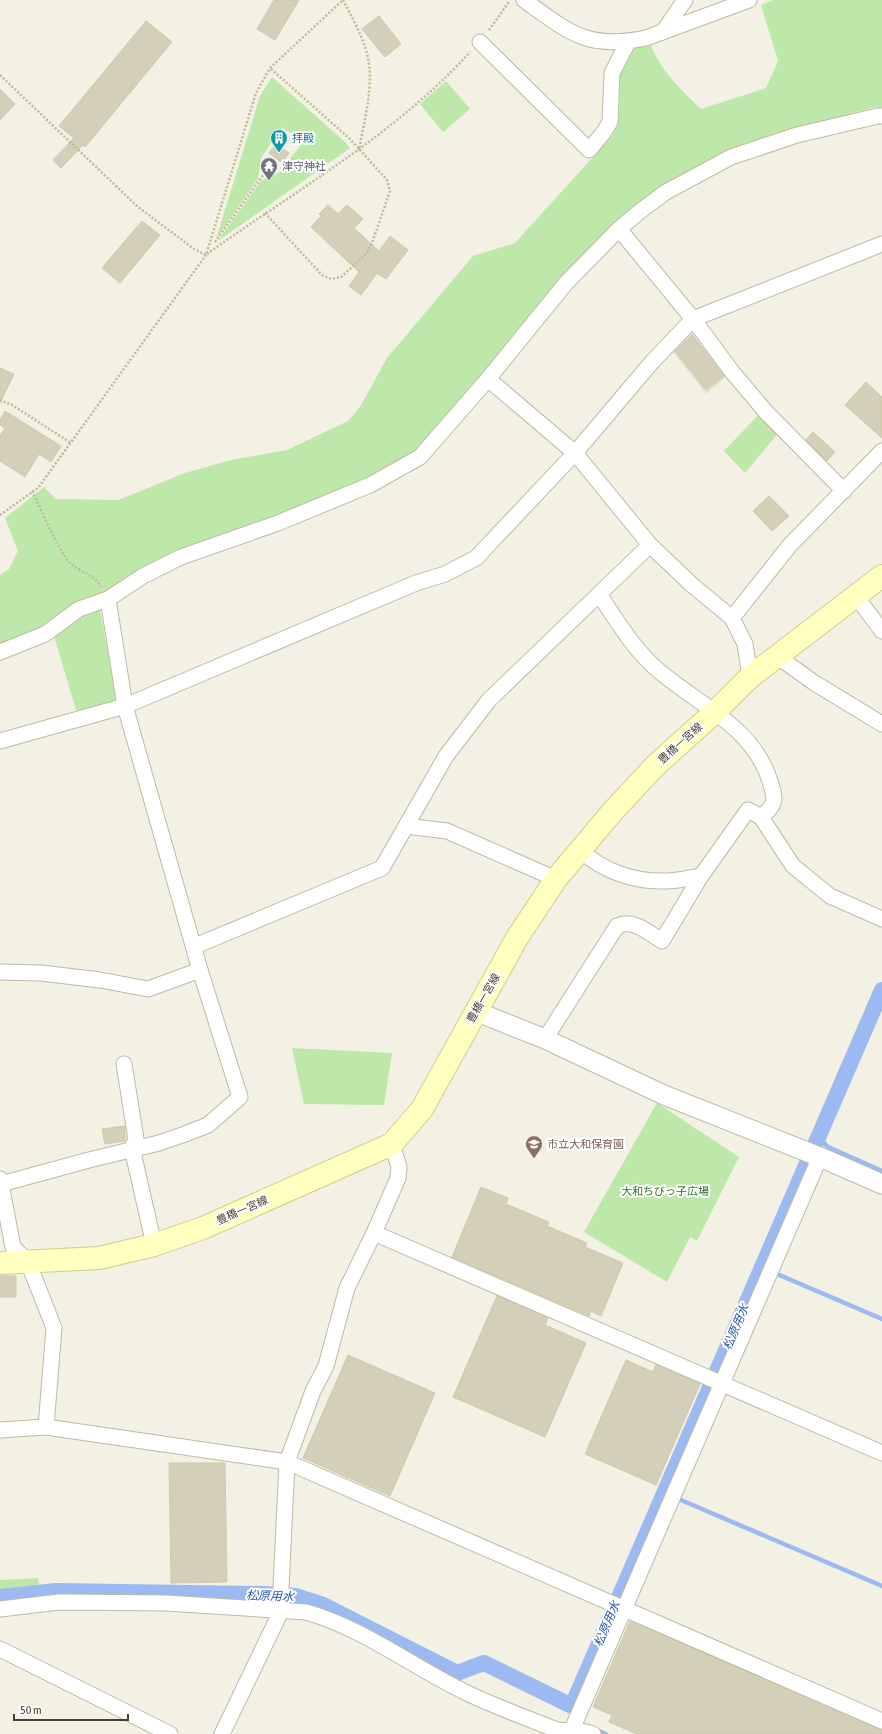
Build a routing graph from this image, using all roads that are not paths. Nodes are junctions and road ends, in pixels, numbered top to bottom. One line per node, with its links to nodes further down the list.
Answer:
1 (524, 0): 6 (street)
2 (685, 0): 4 (street)
3 (749, 0): 4 (street)
4 (663, 32): 6 (street)
5 (480, 42): 6 (street)
6 (628, 42)
7 (882, 116): 8 (street)
8 (620, 229): 10 (street); 11 (street)
9 (882, 244): 10 (street)
10 (693, 319): 13 (street); 14 (street)
11 (488, 379): 13 (street); 19 (street)
12 (882, 451): 14 (street)
13 (575, 453): 15 (street); 25 (street)
14 (844, 491): 20 (street)
15 (650, 544): 17 (street); 20 (street)
16 (882, 576): 18 (main road, 豊橋一宮線)
17 (599, 594): 26 (street); 30 (street)
18 (855, 595): 21 (street); 23 (main road, 豊橋一宮線)
19 (108, 599): 22 (street); 25 (street)
20 (732, 618): 24 (street)
21 (882, 631)
22 (0, 652)
23 (778, 656): 24 (main road, 豊橋一宮線); 27 (street)
24 (750, 677): 26 (main road, 豊橋一宮線)
25 (125, 706): 28 (street); 35 (street)
26 (716, 711): 29 (street); 31 (main road, 豊橋一宮線)
27 (882, 724)
28 (0, 741)
29 (761, 817): 32 (street); 34 (street)
30 (406, 826): 33 (street); 35 (street)
31 (580, 850): 32 (street); 33 (main road, 豊橋一宮線)
32 (701, 876): 39 (street)
33 (556, 879): 38 (main road, 豊橋一宮線)
34 (882, 918)
35 (195, 946): 36 (street)
36 (200, 970): 37 (street); 42 (street)
37 (0, 972)
38 (475, 1011): 39 (street); 41 (main road, 豊橋一宮線)
39 (545, 1039): 43 (street)
40 (124, 1064): 42 (street)
41 (392, 1144): 46 (street); 47 (main road, 豊橋一宮線)
42 (132, 1148): 44 (street); 47 (street)
43 (820, 1157): 45 (street); 50 (street)
44 (1, 1182): 48 (street)
45 (882, 1184)
46 (374, 1233): 50 (street); 54 (street)
47 (154, 1245): 48 (main road, 豊橋一宮線)
48 (28, 1262): 49 (main road, 豊橋一宮線); 51 (street)
49 (0, 1263)
50 (722, 1385): 53 (street); 57 (street)
51 (46, 1427): 52 (street); 54 (street)
52 (0, 1430)
53 (882, 1453)
54 (287, 1462): 56 (street); 57 (street)
55 (0, 1609): 56 (street)
56 (282, 1609): 60 (street); 62 (street)
57 (625, 1609): 59 (street); 60 (street)
58 (0, 1649): 61 (street)
59 (882, 1721)
60 (570, 1733): 63 (street)
61 (170, 1734)
62 (222, 1734)
63 (593, 1734)

